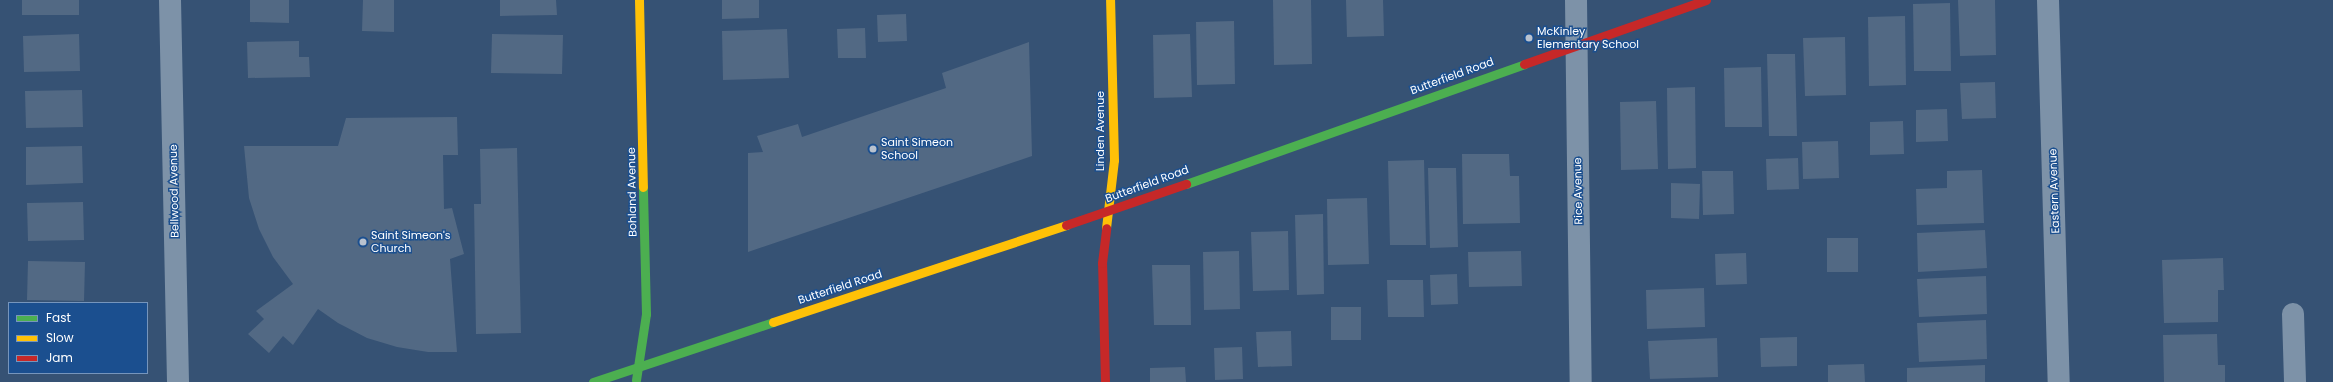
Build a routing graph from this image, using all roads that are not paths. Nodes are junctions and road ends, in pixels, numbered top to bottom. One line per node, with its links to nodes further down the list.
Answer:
1 (170, 0): 11 (street, Bellwood Avenue)
2 (639, 0): 10 (main road, Bohland Avenue)
3 (1110, 0): 8 (main road, Linden Avenue)
4 (1576, 0): 7 (street, Rice Avenue)
5 (1706, 0): 7 (main road, Butterfield Road)
6 (2048, 0): 16 (street, Eastern Avenue)
7 (1576, 45): 8 (main road, Butterfield Road); 15 (street, Rice Avenue)
8 (1108, 211): 10 (main road, Butterfield Road); 14 (main road, Linden Avenue)
9 (2293, 314): 17 (street)
10 (638, 367): 12 (main road, Butterfield Road); 13 (main road, Bohland Avenue)
11 (178, 382)
12 (593, 382)
13 (636, 382)
14 (1105, 382)
15 (1581, 382)
16 (2059, 382)
17 (2295, 382)

